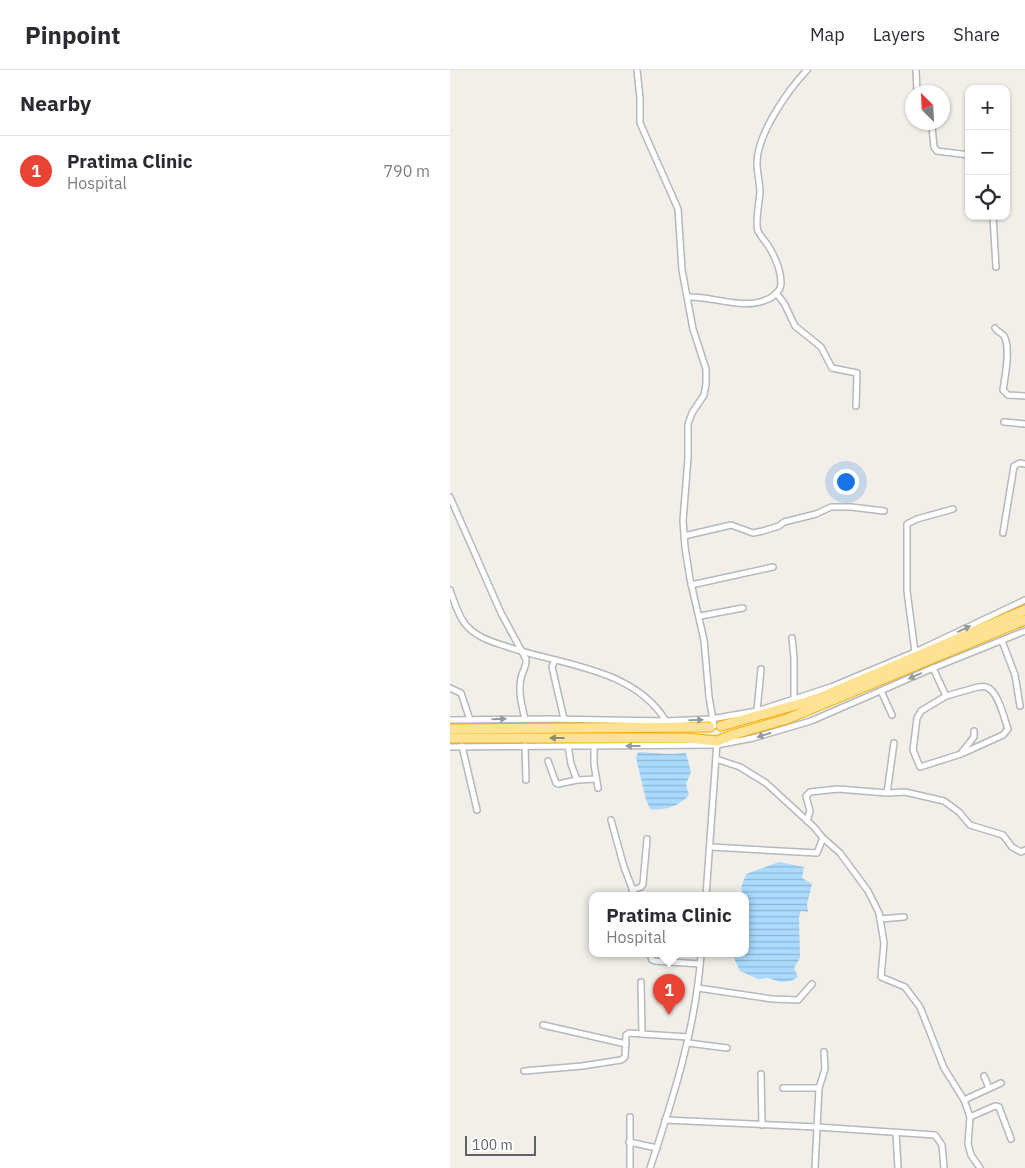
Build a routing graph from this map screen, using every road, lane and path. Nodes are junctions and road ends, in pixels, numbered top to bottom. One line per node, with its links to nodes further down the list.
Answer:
1 (637, 70): 10 (street)
2 (807, 70): 9 (street)
3 (916, 70): 4 (street)
4 (917, 85)
5 (932, 130): 6 (street)
6 (965, 155)
7 (993, 220): 8 (street)
8 (996, 267)
9 (776, 293): 10 (street); 13 (street)
10 (688, 296): 21 (street)
11 (995, 328): 12 (street)
12 (1025, 396)
13 (856, 406)
14 (1004, 422): 15 (street)
15 (1025, 424)
16 (1025, 464): 20 (street)
17 (450, 497): 33 (street)
18 (953, 509): 34 (street)
19 (884, 511): 21 (street)
20 (1003, 534)
21 (684, 536): 23 (street)
22 (773, 567): 23 (street)
23 (692, 585): 28 (street)
24 (450, 590): 33 (street)
25 (1025, 600): 34 (street, one-way to 25)
26 (743, 608): 28 (street)
27 (1025, 610): 50 (highway)
28 (700, 616): 50 (street)
29 (1025, 620): 54 (highway)
30 (1025, 632): 32 (street)
31 (792, 638): 41 (street)
32 (1002, 641): 36 (street); 42 (street)
33 (523, 652): 35 (street); 45 (street)
34 (914, 652): 41 (street)
35 (555, 660): 46 (street); 49 (street)
36 (933, 668): 39 (street, one-way to 39); 40 (street)
37 (761, 669): 43 (street)
38 (450, 688): 48 (street)
39 (881, 691): 44 (street); 54 (street, one-way to 54)
40 (946, 696): 61 (street); 61 (street)
41 (794, 699): 43 (street)
42 (1020, 706)
43 (757, 711): 50 (street)
44 (892, 715)
45 (524, 719): 46 (street); 48 (street, one-way to 45)
46 (564, 719): 49 (street)
47 (450, 720): 48 (street)
48 (470, 720)
49 (666, 720): 50 (street, one-way to 50)
50 (714, 724): 51 (highway); 54 (highway); 54 (highway)
51 (450, 729)
52 (974, 731): 61 (street)
53 (450, 738): 54 (highway, one-way to 53)
54 (717, 741): 59 (street, one-way to 59); 62 (street)
55 (894, 743): 68 (street)
56 (462, 746): 57 (street); 60 (street); 69 (street)
57 (525, 746): 58 (street); 64 (street)
58 (568, 746): 59 (street); 65 (street)
59 (594, 746): 66 (street)
60 (450, 747)
61 (961, 754)
62 (716, 760): 71 (street); 74 (street)
63 (548, 761): 65 (street)
64 (526, 780)
65 (577, 780): 66 (street)
66 (596, 780): 67 (street)
67 (598, 788)
68 (887, 793): 71 (street); 75 (street)
69 (477, 810)
70 (611, 820): 76 (street)
71 (807, 821): 72 (street)
72 (823, 838): 74 (street); 79 (street)
73 (647, 839): 76 (street)
74 (711, 847): 77 (street)
75 (1023, 851)
76 (632, 890)
77 (706, 892)
78 (904, 917): 79 (street)
79 (880, 919): 99 (street)
80 (651, 957): 82 (street)
81 (701, 957): 82 (street)
82 (700, 964): 85 (street)
83 (641, 982): 87 (street)
84 (812, 984): 85 (street)
85 (698, 988): 88 (street)
86 (543, 1025): 89 (street)
87 (642, 1034): 88 (street); 89 (street)
88 (688, 1040): 90 (street); 102 (street)
89 (626, 1044): 92 (street)
90 (727, 1048)
91 (824, 1052): 97 (street)
92 (524, 1071)
93 (761, 1074): 103 (street)
94 (984, 1076): 98 (street)
95 (1000, 1083): 98 (street)
96 (783, 1088): 97 (street)
97 (819, 1088): 104 (street)
98 (989, 1088): 99 (street)
99 (964, 1100): 101 (street)
100 (630, 1117): 107 (street)
101 (970, 1117): 106 (street); 114 (street)
102 (665, 1120): 103 (street); 108 (street)
103 (762, 1125): 104 (street)
104 (817, 1127): 105 (street); 111 (street)
105 (896, 1133): 112 (street); 113 (street)
106 (1011, 1139)
107 (629, 1142): 108 (street); 109 (street)
108 (657, 1148): 110 (street)
109 (630, 1168)
110 (650, 1168)
111 (815, 1168)
112 (898, 1168)
113 (944, 1168)
114 (980, 1168)

